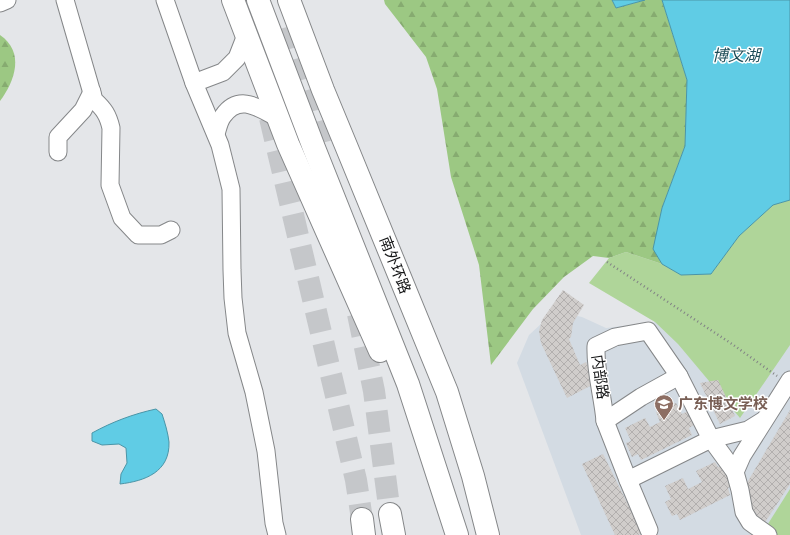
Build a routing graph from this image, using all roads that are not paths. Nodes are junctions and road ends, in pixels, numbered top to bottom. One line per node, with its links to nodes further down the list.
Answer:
1 (7, 0): 7 (street)
2 (64, 0): 10 (street)
3 (165, 0): 9 (street)
4 (233, 0): 8 (highway)
5 (258, 0): 20 (highway, 南外环路)
6 (288, 0): 22 (highway, 南外环路)
7 (0, 3)
8 (246, 35): 9 (street); 11 (highway)
9 (194, 83): 12 (street)
10 (92, 92): 13 (street); 14 (street)
11 (278, 118): 12 (street); 20 (highway)
12 (216, 134): 25 (street)
13 (58, 152)
14 (172, 230)
15 (679, 376): 18 (street, 内部路); 18 (street, 内部路); 19 (street, 内部路)
16 (786, 382): 17 (street)
17 (766, 419): 19 (street); 21 (street)
18 (604, 421): 23 (street, 内部路)
19 (711, 439): 21 (street, 内部路); 23 (street)
20 (428, 443): 26 (highway, 南外环路)
21 (735, 472): 29 (street)
22 (473, 476): 27 (highway, 南外环路); 28 (highway)
23 (628, 480): 24 (street, 内部路)
24 (649, 530)
25 (277, 535)
26 (457, 535)
27 (488, 535)
28 (496, 535)
29 (768, 535)

